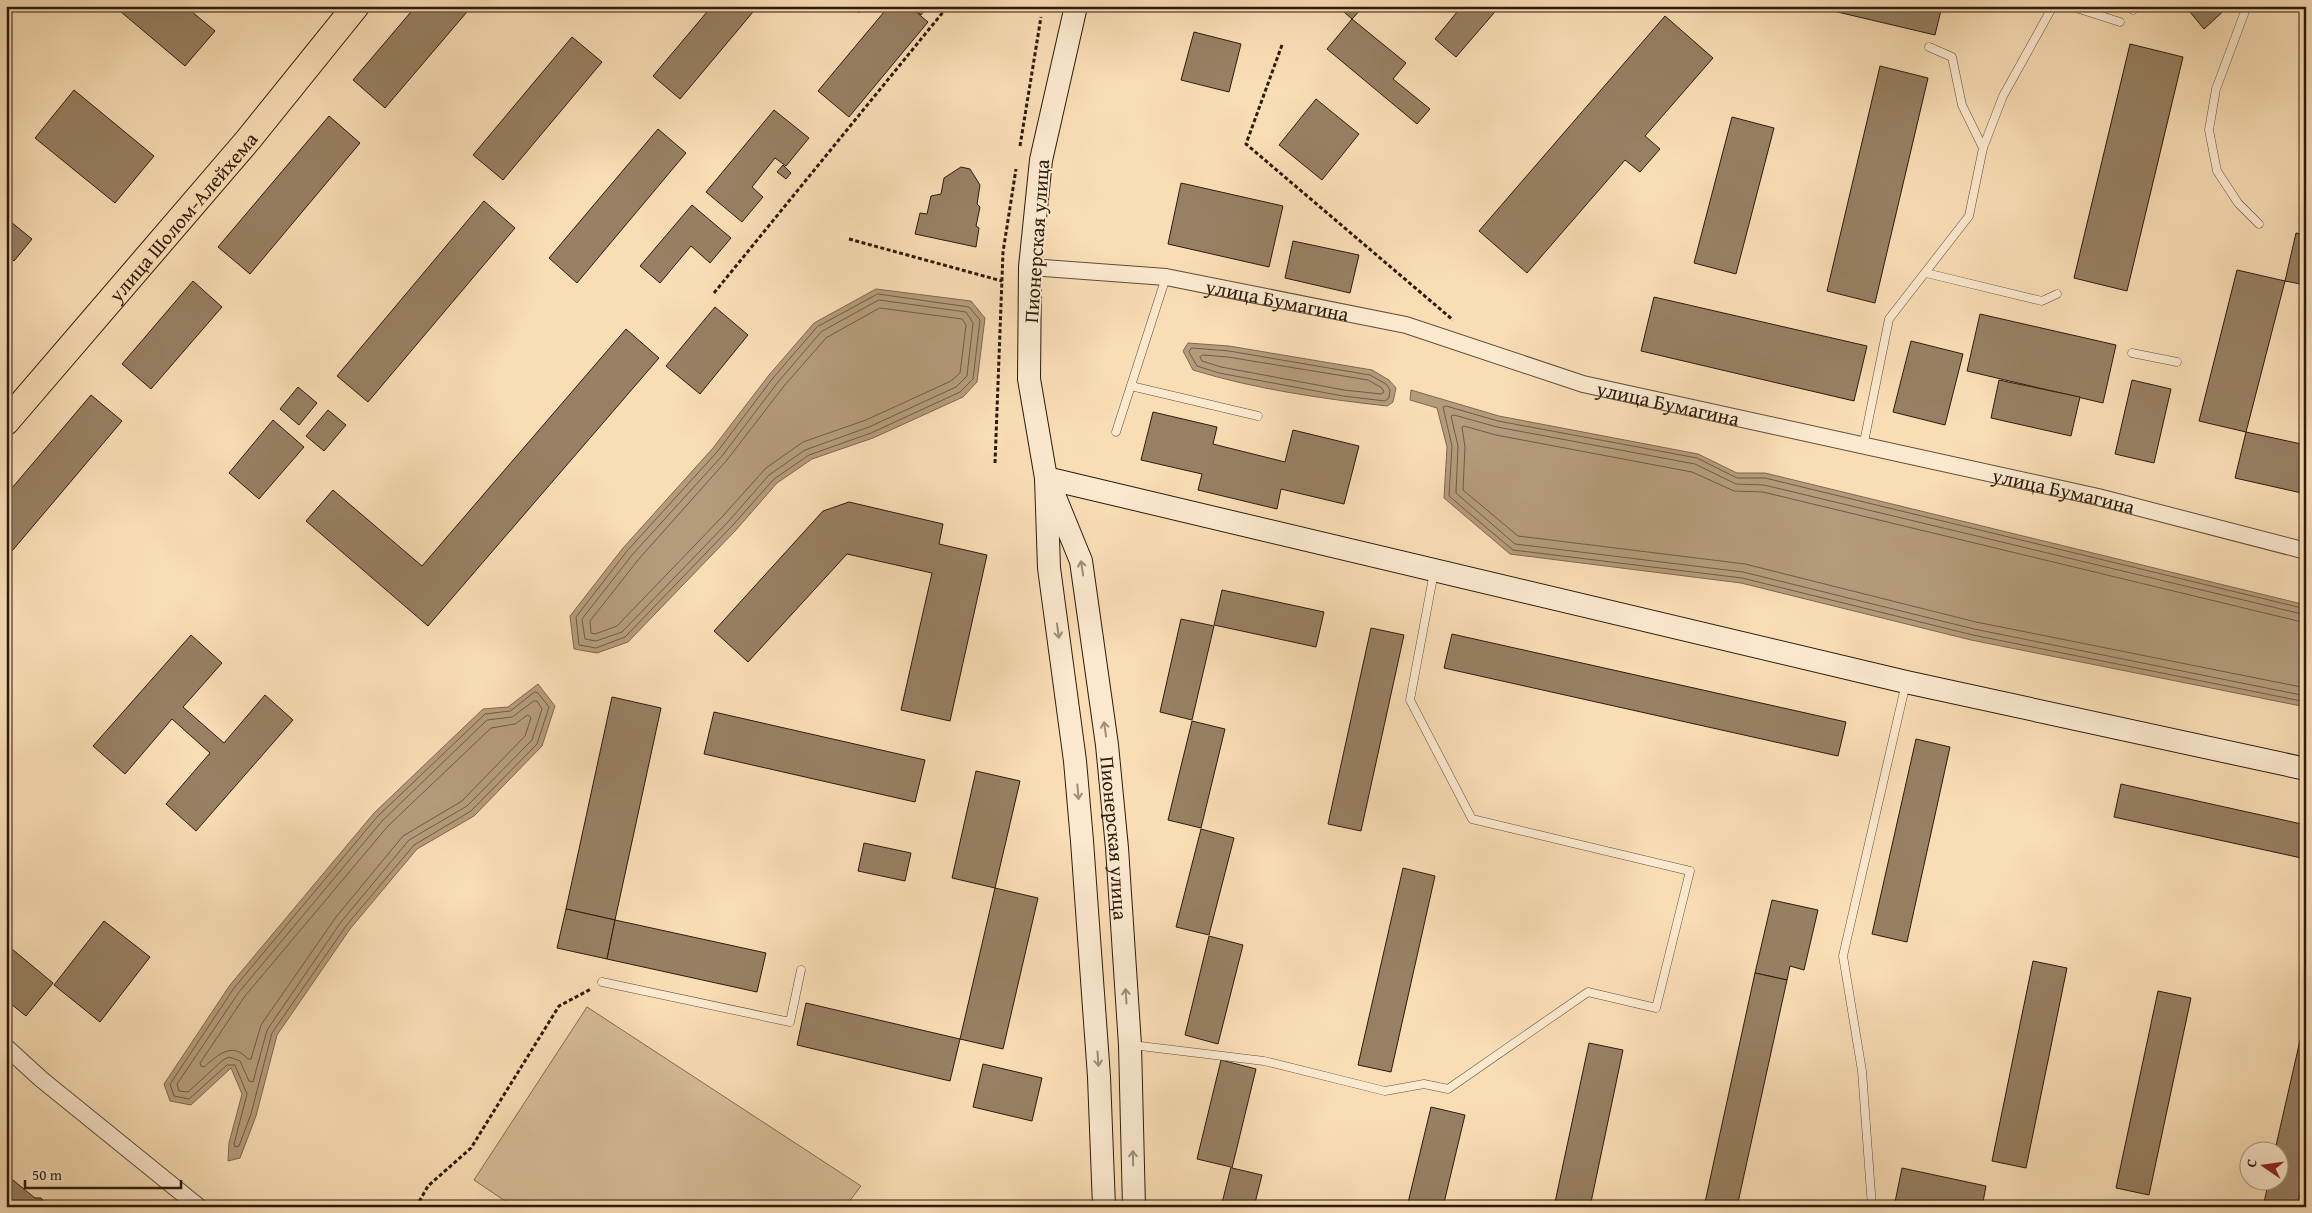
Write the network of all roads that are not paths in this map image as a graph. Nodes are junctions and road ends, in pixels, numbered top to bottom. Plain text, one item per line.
1 (356, 6) edge
2 (1076, 6) edge
3 (2054, 6) edge
4 (2070, 6) edge
5 (2130, 6) edge
6 (2138, 6) edge
7 (2247, 6) edge
8 (2120, 22) dead end
9 (1929, 47) dead end
10 (1983, 148) junction
11 (2259, 224) dead end
12 (1030, 267) junction
13 (1926, 273) junction
14 (1166, 277) junction
15 (2057, 294) dead end
16 (2132, 353) dead end
17 (2177, 362) dead end
18 (1130, 386) junction
19 (1258, 416) dead end
20 (6, 422) edge
21 (1116, 432) dead end
22 (1863, 447) junction
23 (1046, 478) junction
24 (2306, 551) edge
25 (1434, 570) junction
26 (1906, 682) junction
27 (2306, 769) edge
28 (801, 970) dead end
29 (602, 982) road end
30 (1130, 1045) junction
31 (6, 1047) edge
32 (199, 1207) edge
33 (1104, 1207) edge
34 (1134, 1207) edge
35 (1872, 1207) edge

1 - 20 main road, улица Шолом-Алейхема
2 - 12 main road, Пионерская улица
3 - 10 lane
4 - 8 lane
5 - 6 lane
7 - 11 lane
9 - 10 lane
10 - 13 lane
12 - 14 street, улица Бумагина
12 - 23 main road, Пионерская улица
13 - 15 lane
13 - 22 lane
14 - 18 lane
14 - 22 street, улица Бумагина
16 - 17 lane
18 - 19 lane
18 - 21 lane
22 - 24 street, улица Бумагина
23 - 25 main road
30 -> 23 main road, Пионерская улица
23 -> 33 main road, Пионерская улица
25 - 26 main road
25 - 30 lane
26 - 27 main road
26 - 35 lane
28 - 29 lane
34 -> 30 main road, Пионерская улица
31 - 32 street

